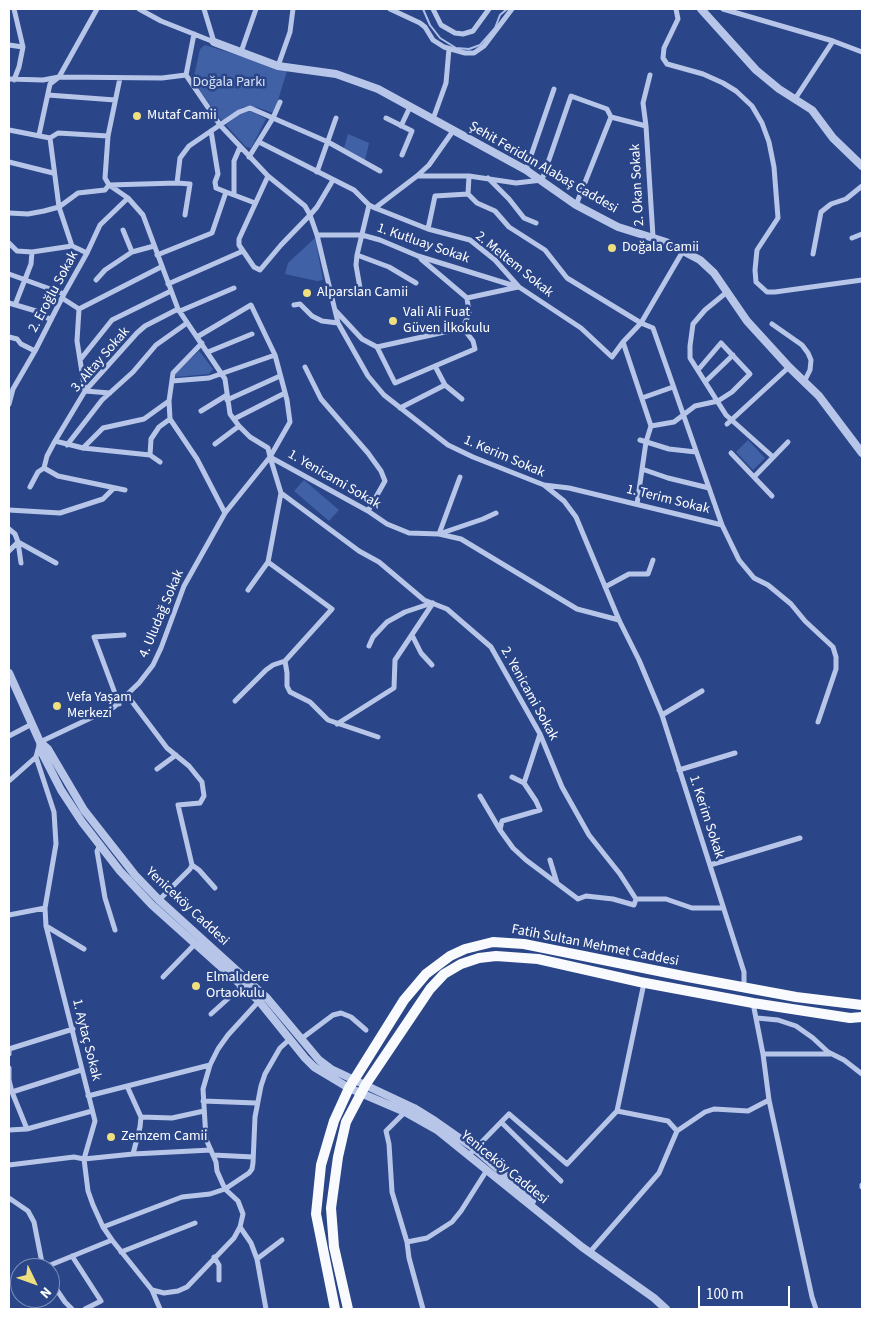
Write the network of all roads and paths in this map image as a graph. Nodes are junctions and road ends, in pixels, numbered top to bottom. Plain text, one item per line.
1 (98, 9) edge
2 (139, 9) edge
3 (204, 9) edge
4 (256, 9) edge
5 (292, 9) edge
6 (390, 9) edge
7 (434, 9) edge
8 (489, 9) edge
9 (512, 9) edge
10 (676, 9) edge
11 (700, 9) edge
12 (723, 9) edge
13 (729, 10) edge
14 (15, 11) edge
15 (9, 14) edge
16 (194, 34) junction
17 (834, 41) junction
18 (214, 42) junction
19 (9, 45) edge
20 (862, 46) edge
21 (23, 47) junction
22 (856, 48) junction
23 (449, 49) junction
24 (241, 52) junction
25 (862, 52) edge
26 (278, 66) junction
27 (186, 75) junction
28 (650, 75) dead end
29 (59, 77) junction
30 (120, 78) junction
31 (11, 79) edge
32 (554, 89) dead end
33 (48, 95) junction
34 (795, 98) junction
35 (115, 100) junction
36 (280, 102) dead end
37 (410, 107) junction
38 (273, 118) junction
39 (336, 118) dead end
40 (386, 118) dead end
41 (611, 118) junction
42 (433, 119) junction
43 (220, 125) junction
44 (401, 126) junction
45 (646, 126) junction
46 (9, 130) edge
47 (453, 130) junction
48 (211, 131) junction
49 (39, 135) junction
50 (108, 136) junction
51 (50, 138) junction
52 (259, 142) junction
53 (328, 142) junction
54 (240, 147) junction
55 (402, 155) dead end
56 (249, 157) junction
57 (9, 162) edge
58 (862, 166) edge
59 (526, 170) junction
60 (380, 171) dead end
61 (317, 172) junction
62 (54, 173) junction
63 (268, 176) junction
64 (417, 176) junction
65 (469, 176) junction
66 (488, 178) junction
67 (333, 180) junction
68 (542, 180) junction
69 (177, 183) junction
70 (109, 185) junction
71 (862, 186) edge
72 (226, 192) junction
73 (468, 194) junction
74 (234, 195) junction
75 (128, 198) junction
76 (255, 203) junction
77 (369, 205) junction
78 (576, 205) junction
79 (59, 207) junction
80 (375, 208) junction
81 (9, 213) edge
82 (185, 215) dead end
83 (310, 216) junction
84 (536, 223) dead end
85 (428, 229) junction
86 (123, 230) dead end
87 (862, 234) edge
88 (317, 235) junction
89 (362, 235) junction
90 (653, 237) junction
91 (852, 238) dead end
92 (9, 243) edge
93 (72, 246) junction
94 (154, 246) junction
95 (242, 251) junction
96 (683, 251) junction
97 (32, 252) junction
98 (132, 252) junction
99 (87, 253) junction
100 (814, 254) dead end
101 (157, 255) junction
102 (357, 256) junction
103 (418, 256) junction
104 (161, 267) junction
105 (9, 274) edge
106 (25, 280) junction
107 (96, 280) dead end
108 (862, 280) edge
109 (416, 283) dead end
110 (168, 284) junction
111 (519, 287) junction
112 (234, 288) dead end
113 (360, 288) dead end
114 (171, 291) junction
115 (727, 292) junction
116 (63, 296) junction
117 (467, 298) junction
118 (9, 303) edge
119 (15, 305) junction
120 (294, 305) dead end
121 (80, 309) junction
122 (179, 310) junction
123 (335, 310) junction
124 (51, 320) junction
125 (187, 323) junction
126 (338, 323) junction
127 (641, 323) junction
128 (772, 324) dead end
129 (462, 328) junction
130 (252, 334) dead end
131 (9, 336) edge
132 (197, 337) junction
133 (623, 342) junction
134 (202, 343) junction
135 (377, 347) junction
136 (35, 351) junction
137 (208, 352) junction
138 (275, 355) junction
139 (733, 355) junction
140 (80, 360) junction
141 (435, 366) junction
142 (305, 367) dead end
143 (789, 367) junction
144 (698, 370) junction
145 (222, 373) junction
146 (280, 376) junction
147 (172, 381) junction
148 (706, 382) junction
149 (804, 382) junction
150 (445, 385) junction
151 (673, 387) junction
152 (11, 390) edge
153 (86, 391) junction
154 (110, 393) junction
155 (285, 393) junction
156 (227, 398) junction
157 (642, 398) junction
158 (462, 399) dead end
159 (169, 401) junction
160 (718, 401) junction
161 (9, 404) edge
162 (400, 408) junction
163 (202, 410) dead end
164 (683, 416) junction
165 (170, 419) junction
166 (234, 419) junction
167 (732, 419) junction
168 (727, 424) dead end
169 (239, 426) junction
170 (651, 426) junction
171 (640, 440) dead end
172 (55, 441) junction
173 (646, 442) junction
174 (788, 442) dead end
175 (215, 444) dead end
176 (67, 445) junction
177 (83, 448) junction
178 (696, 452) junction
179 (731, 453) dead end
180 (862, 453) edge
181 (150, 456) junction
182 (270, 457) junction
183 (773, 457) junction
184 (160, 462) dead end
185 (44, 468) junction
186 (642, 469) junction
187 (460, 477) dead end
188 (754, 477) junction
189 (544, 485) junction
190 (30, 487) dead end
191 (114, 488) junction
192 (709, 488) junction
193 (124, 490) dead end
194 (281, 493) junction
195 (772, 496) dead end
196 (637, 504) junction
197 (9, 510) edge
198 (368, 511) junction
199 (225, 513) junction
200 (496, 513) dead end
201 (722, 525) junction
202 (9, 529) edge
203 (439, 534) junction
204 (18, 542) junction
205 (9, 550) edge
206 (654, 560) dead end
207 (268, 562) junction
208 (21, 563) dead end
209 (56, 563) dead end
210 (605, 587) junction
211 (248, 590) dead end
212 (433, 603) junction
213 (619, 620) junction
214 (124, 635) dead end
215 (412, 635) junction
216 (369, 646) dead end
217 (285, 661) junction
218 (432, 665) dead end
219 (9, 673) edge
220 (702, 691) dead end
221 (127, 695) junction
222 (235, 700) dead end
223 (119, 704) junction
224 (662, 714) junction
225 (818, 722) dead end
226 (32, 724) junction
227 (336, 724) junction
228 (540, 734) junction
229 (9, 736) edge
230 (378, 737) dead end
231 (40, 742) junction
232 (735, 753) dead end
233 (176, 755) junction
234 (36, 757) junction
235 (157, 769) dead end
236 (679, 770) junction
237 (512, 777) dead end
238 (9, 780) edge
239 (524, 783) junction
240 (480, 796) dead end
241 (500, 830) junction
242 (800, 838) dead end
243 (100, 845) junction
244 (550, 860) dead end
245 (192, 865) junction
246 (710, 865) junction
247 (557, 884) junction
248 (215, 888) dead end
249 (636, 899) junction
250 (160, 900) junction
251 (45, 908) junction
252 (723, 908) junction
253 (9, 915) edge
254 (182, 920) junction
255 (46, 926) junction
256 (176, 926) junction
257 (115, 930) dead end
258 (195, 944) junction
259 (84, 949) dead end
260 (163, 977) dead end
261 (644, 983) junction
262 (242, 986) junction
263 (744, 987) junction
264 (258, 1001) junction
265 (753, 1003) junction
266 (862, 1005) edge
267 (211, 1014) dead end
268 (862, 1017) edge
269 (757, 1018) junction
270 (72, 1029) junction
271 (366, 1030) dead end
272 (290, 1039) junction
273 (300, 1039) junction
274 (9, 1049) edge
275 (9, 1054) edge
276 (763, 1054) junction
277 (832, 1054) junction
278 (210, 1065) junction
279 (9, 1068) edge
280 (81, 1070) junction
281 (862, 1074) edge
282 (351, 1084) junction
283 (127, 1086) junction
284 (363, 1089) junction
285 (12, 1092) junction
286 (88, 1096) junction
287 (769, 1100) junction
288 (203, 1101) junction
289 (256, 1103) junction
290 (92, 1111) junction
291 (204, 1111) junction
292 (616, 1111) junction
293 (405, 1112) junction
294 (141, 1117) junction
295 (501, 1122) junction
296 (27, 1129) junction
297 (9, 1130) edge
298 (677, 1131) junction
299 (472, 1152) junction
300 (212, 1153) junction
301 (133, 1154) junction
302 (253, 1157) junction
303 (84, 1159) junction
304 (9, 1164) edge
305 (487, 1170) junction
306 (561, 1181) dead end
307 (225, 1189) junction
308 (9, 1198) edge
309 (544, 1216) junction
310 (194, 1222) dead end
311 (103, 1227) junction
312 (240, 1227) junction
313 (112, 1240) junction
314 (282, 1240) dead end
315 (407, 1242) junction
316 (121, 1252) junction
317 (590, 1252) junction
318 (72, 1256) junction
319 (214, 1257) junction
320 (41, 1258) edge
321 (257, 1259) junction
322 (60, 1261) edge
323 (219, 1280) dead end
324 (152, 1290) junction
325 (60, 1295) edge
326 (72, 1309) edge
327 (85, 1309) edge
328 (160, 1309) edge
329 (266, 1309) edge
330 (335, 1309) edge
331 (348, 1309) edge
332 (423, 1309) edge
333 (666, 1309) edge
334 (816, 1309) edge

1 - 29 street
2 - 16 street, Şehit Feridun Alabaş Caddesi
3 - 18 street
4 - 24 street
5 - 26 street
6 - 23 street
7 - 8 street
9 - 23 street
10 - 108 street
11 - 34 street
12 - 13 street
13 - 17 street
14 - 15 street
14 - 21 street
16 - 18 street, Şehit Feridun Alabaş Caddesi
16 - 27 street
17 - 22 street
17 - 34 street
18 - 24 street, Şehit Feridun Alabaş Caddesi
19 - 21 street
20 - 22 street
21 - 31 street
22 - 25 street
23 - 42 street
24 - 26 street, Şehit Feridun Alabaş Caddesi
26 - 37 street, Şehit Feridun Alabaş Caddesi
27 - 30 street
27 - 43 street, 1. Kerim Sokak
28 - 45 street
29 - 30 street
29 - 31 street
29 - 33 street
30 - 35 street
32 - 59 street
33 - 35 street
33 - 49 street
34 - 58 street
35 - 50 street
36 - 38 street
37 - 42 street, Şehit Feridun Alabaş Caddesi
37 - 44 street
38 - 43 street
38 - 52 street
38 - 53 street
39 - 53 street
40 - 44 street
41 - 45 street, 2. Okan Sokak
41 - 68 street, 2. Okan Sokak
41 - 78 street
42 - 47 street, Şehit Feridun Alabaş Caddesi
43 - 48 street
43 - 54 street, 1. Kerim Sokak
44 - 55 street
45 - 90 street, 2. Okan Sokak
46 - 49 street
47 - 59 street, Şehit Feridun Alabaş Caddesi
47 - 64 street
48 - 69 street
48 - 72 street
49 - 51 street
50 - 51 street
50 - 70 street
51 - 62 street
52 - 56 street
52 - 61 street, 2. Meltem Sokak
53 - 60 street
53 - 61 street
54 - 56 street, 1. Kerim Sokak
54 - 74 street
56 - 63 street, 1. Kerim Sokak
57 - 62 street
59 - 68 street, Şehit Feridun Alabaş Caddesi
61 - 67 street, 2. Meltem Sokak
62 - 79 street
63 - 76 street
63 - 83 street, 1. Kerim Sokak
64 - 65 street
64 - 80 street
65 - 66 street
65 - 73 street
66 - 68 street
66 - 84 street
67 - 77 street, 2. Meltem Sokak
67 - 83 street
68 - 78 street, Şehit Feridun Alabaş Caddesi
69 - 70 street
69 - 82 street
70 - 75 street, 1. Yenicami Sokak
70 - 79 street
71 - 100 street
72 - 74 street
72 - 101 street
73 - 85 street
73 - 127 street
74 - 76 street
75 - 94 street, 1. Yenicami Sokak
75 - 99 street, 2. Eroğlu Sokak
76 - 95 street
77 - 80 street, 2. Meltem Sokak
77 - 89 street
78 - 90 street, Şehit Feridun Alabaş Caddesi
79 - 81 street
79 - 93 street
80 - 85 street, 2. Meltem Sokak
83 - 88 street, 1. Kerim Sokak
83 - 95 street
85 - 111 street, 2. Meltem Sokak
86 - 98 street
87 - 91 street
88 - 89 street, 1. Kutluay Sokak
88 - 123 street, 1. Kerim Sokak
89 - 102 street
89 - 103 street, 1. Kutluay Sokak
90 - 96 street, Şehit Feridun Alabaş Caddesi
92 - 97 street
93 - 97 street
93 - 99 street
94 - 98 street
94 - 101 street, 1. Yenicami Sokak
95 - 110 street
96 - 115 street, Şehit Feridun Alabaş Caddesi
96 - 127 street
97 - 106 street
98 - 107 street
99 - 116 street, 2. Eroğlu Sokak
101 - 104 street, 1. Yenicami Sokak
102 - 109 street
102 - 113 street
103 - 111 street, 1. Kutluay Sokak
103 - 117 street
104 - 110 street, 1. Yenicami Sokak
104 - 121 street
105 - 106 street
106 - 116 street
106 - 119 street
110 - 114 street, 1. Yenicami Sokak
111 - 117 street
111 - 133 street, 2. Meltem Sokak
112 - 122 street, 3. Altay Sokak
114 - 122 street, 1. Yenicami Sokak
114 - 140 street
115 - 143 street, Şehit Feridun Alabaş Caddesi
115 - 144 street
116 - 121 street
116 - 124 street, 2. Eroğlu Sokak
117 - 129 street
118 - 119 street
119 - 124 street
120 - 126 street
121 - 140 street
122 - 125 street, 1. Yenicami Sokak
122 - 153 street, 3. Altay Sokak
123 - 126 street, 1. Kerim Sokak
123 - 135 street
124 - 136 street, 2. Eroğlu Sokak
125 - 132 street, 1. Yenicami Sokak
125 - 154 street
126 - 162 street, 1. Kerim Sokak
127 - 133 street
127 - 151 street
128 - 149 street
129 - 135 street
129 - 141 street
130 - 137 street
131 - 136 street
132 - 134 street, 1. Yenicami Sokak
132 - 138 street
133 - 157 street
134 - 137 street, 1. Yenicami Sokak
134 - 147 street
135 - 141 street
136 - 152 street, 2. Eroğlu Sokak
137 - 145 street, 1. Yenicami Sokak
138 - 145 street
138 - 146 street
139 - 144 street
139 - 148 street
139 - 160 street
140 - 153 street
141 - 150 street
142 - 198 street
143 - 149 street, Şehit Feridun Alabaş Caddesi
143 - 167 street
144 - 148 street
145 - 147 street
145 - 156 street, 1. Yenicami Sokak
146 - 155 street
146 - 156 street
147 - 159 street
148 - 160 street
149 - 180 street, Şehit Feridun Alabaş Caddesi
150 - 158 street
150 - 162 street
151 - 157 street
151 - 164 street
152 - 161 street, 2. Eroğlu Sokak
153 - 154 street
153 - 172 street, 3. Altay Sokak
154 - 176 street
155 - 166 street
155 - 182 street, 4. Uludağ Sokak
156 - 163 street
156 - 166 street, 1. Yenicami Sokak
157 - 170 street
159 - 165 street
159 - 177 street
160 - 164 street
160 - 167 street
162 - 189 street, 1. Kerim Sokak
164 - 170 street
164 - 178 street
165 - 181 street
165 - 199 street
166 - 169 street, 1. Yenicami Sokak
167 - 168 street
167 - 183 street
169 - 175 street
169 - 182 street, 1. Yenicami Sokak
170 - 173 street
171 - 173 street
172 - 176 street
172 - 185 street, 3. Altay Sokak
173 - 178 street
173 - 186 street
174 - 183 street
176 - 177 street
177 - 181 street
178 - 192 street
179 - 188 street
181 - 184 street
182 - 194 street
182 - 198 street, 1. Yenicami Sokak
182 - 199 street, 4. Uludağ Sokak
183 - 188 street
185 - 190 street, 3. Altay Sokak
185 - 191 street
186 - 192 street
186 - 196 street
187 - 203 street
188 - 195 street
189 - 196 street, 1. Terim Sokak
189 - 210 street, 1. Kerim Sokak
191 - 193 street
191 - 197 street
192 - 201 street
194 - 207 street
194 - 212 street, 2. Yenicami Sokak
196 - 201 street, 1. Terim Sokak
198 - 203 street, 1. Yenicami Sokak
199 - 221 street, 4. Uludağ Sokak
200 - 203 street
201 - 225 street, 1. Terim Sokak
202 - 204 street
203 - 213 street, 1. Yenicami Sokak
204 - 205 street
204 - 208 street
204 - 209 street
206 - 210 street
207 - 211 street
207 - 217 street
210 - 213 street, 1. Kerim Sokak
212 - 215 street
212 - 216 street
212 - 228 street, 2. Yenicami Sokak
213 - 224 street, 1. Kerim Sokak
214 - 223 street
215 - 218 street
215 - 227 street
217 - 222 street
217 - 227 street
219 - 226 street, Yeniceköy Caddesi
220 - 224 street
221 - 223 street, 4. Uludağ Sokak
221 - 233 street
223 - 231 street, 4. Uludağ Sokak
224 - 236 street, 1. Kerim Sokak
226 - 229 street
226 - 231 street, Yeniceköy Caddesi
227 - 230 street
228 - 239 street
228 - 249 street, 2. Yenicami Sokak
231 - 234 street
231 - 243 street, Yeniceköy Caddesi
231 - 250 street, Yeniceköy Caddesi
232 - 236 street
233 - 235 street
233 - 245 street
234 - 238 street
234 - 251 street, 1. Aytaç Sokak
236 - 246 street, 1. Kerim Sokak
237 - 239 street
239 - 241 street
240 - 241 street
241 - 247 street
242 - 246 street
243 - 256 street, Yeniceköy Caddesi
243 - 257 street
244 - 247 street
245 - 248 street
245 - 250 street
246 - 252 street, 1. Kerim Sokak
247 - 249 street
249 - 252 street
250 - 254 street, Yeniceköy Caddesi
251 - 253 street
251 - 255 street, 1. Aytaç Sokak
252 - 263 street, 1. Kerim Sokak
254 - 256 street
254 - 273 street, Yeniceköy Caddesi
255 - 259 street
255 - 270 street, 1. Aytaç Sokak
256 - 258 street, Yeniceköy Caddesi
258 - 260 street
258 - 262 street, Yeniceköy Caddesi
261 - 265 main road, Fatih Sultan Mehmet Caddesi
261 - 284 main road, Fatih Sultan Mehmet Caddesi
261 - 292 street
262 - 264 street, Yeniceköy Caddesi
262 - 267 street
263 - 266 main road, Fatih Sultan Mehmet Caddesi
263 - 282 main road, Fatih Sultan Mehmet Caddesi
264 - 272 street, Yeniceköy Caddesi
264 - 278 street
265 - 268 main road, Fatih Sultan Mehmet Caddesi
265 - 269 street
269 - 276 street
269 - 277 street
270 - 274 street
270 - 280 street, 1. Aytaç Sokak
271 - 273 street
272 - 282 street, Yeniceköy Caddesi
272 - 289 street
273 - 282 street, Yeniceköy Caddesi
274 - 275 street
276 - 277 street
276 - 287 street
277 - 281 street
278 - 283 street
278 - 288 street
279 - 285 street
280 - 285 street
280 - 286 street, 1. Aytaç Sokak
282 - 284 street, Yeniceköy Caddesi
282 - 330 main road, Fatih Sultan Mehmet Caddesi
283 - 286 street
283 - 294 street
284 - 293 street, Yeniceköy Caddesi
284 - 299 street, Yeniceköy Caddesi
284 - 331 main road, Fatih Sultan Mehmet Caddesi
285 - 296 street
286 - 290 street, 1. Aytaç Sokak
287 - 298 street
287 - 334 street
288 - 289 street
288 - 291 street
289 - 302 street
290 - 296 street
290 - 303 street, 1. Aytaç Sokak
291 - 294 street
291 - 300 street
292 - 295 street
292 - 298 street
293 - 299 street, Yeniceköy Caddesi
293 - 315 street
294 - 301 street
295 - 299 street
295 - 306 street
296 - 297 street
298 - 317 street
299 - 305 street, Yeniceköy Caddesi
299 - 309 street, Yeniceköy Caddesi
300 - 301 street
300 - 302 street
300 - 307 street
301 - 303 street
302 - 307 street
303 - 304 street
303 - 311 street, 1. Aytaç Sokak
305 - 309 street, Yeniceköy Caddesi
305 - 315 street
307 - 311 street
307 - 312 street
308 - 320 street
309 - 317 street
310 - 316 street
311 - 313 street, 1. Aytaç Sokak
312 - 319 street
312 - 321 street
313 - 316 street, 1. Aytaç Sokak
313 - 318 street
314 - 321 street
315 - 332 street
316 - 324 street, 1. Aytaç Sokak
317 - 333 street
318 - 322 street
318 - 327 street
319 - 323 street
319 - 324 street
321 - 329 street
324 - 328 street, 1. Aytaç Sokak
325 - 326 street

